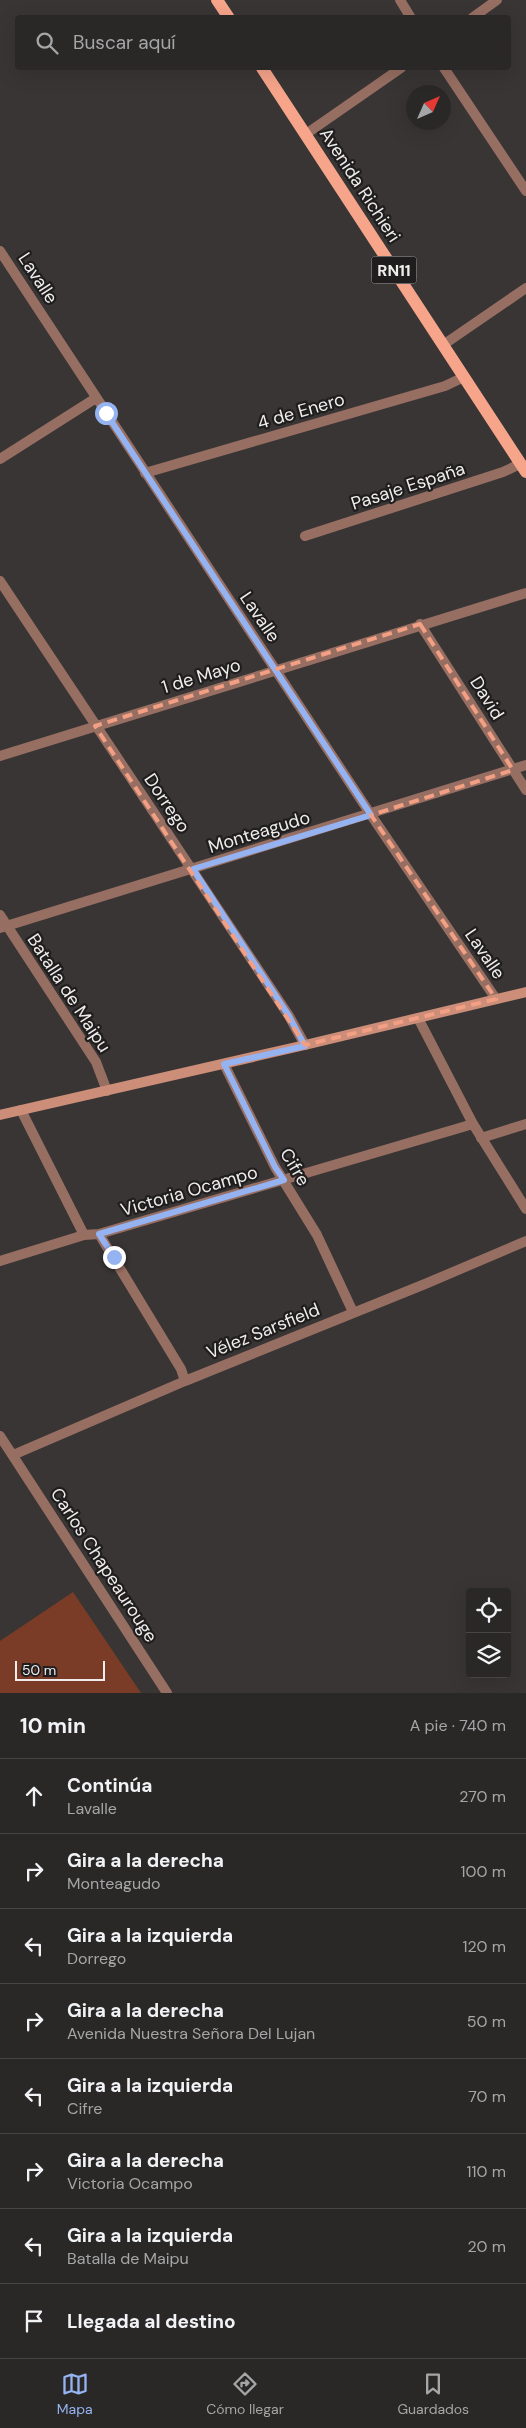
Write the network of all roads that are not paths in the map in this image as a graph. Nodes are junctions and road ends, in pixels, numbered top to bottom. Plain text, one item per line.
1 (217, 0) edge
2 (400, 0) edge
3 (497, 0) edge
4 (227, 15) edge
5 (409, 15) edge
6 (476, 15) edge
7 (263, 70) edge
8 (398, 70) edge
9 (445, 70) edge
10 (306, 134) junction
11 (526, 191) edge
12 (0, 251) edge
13 (526, 288) edge
14 (443, 345) junction
15 (464, 377) junction
16 (96, 398) junction
17 (0, 459) edge
18 (523, 468) edge
19 (145, 473) junction
20 (306, 536) dead end
21 (0, 581) edge
22 (526, 592) edge
23 (420, 624) junction
24 (276, 670) junction
25 (95, 726) junction
26 (0, 756) edge
27 (526, 765) edge
28 (513, 770) junction
29 (526, 790) edge
30 (371, 815) junction
31 (193, 869) junction
32 (0, 915) edge
33 (3, 927) edge
34 (526, 992) edge
35 (496, 999) junction
36 (418, 1018) junction
37 (305, 1046) junction
38 (224, 1064) junction
39 (107, 1091) junction
40 (21, 1110) junction
41 (0, 1115) edge
42 (473, 1124) junction
43 (526, 1124) edge
44 (481, 1138) junction
45 (284, 1180) junction
46 (526, 1209) edge
47 (99, 1234) junction
48 (84, 1235) junction
49 (526, 1241) edge
50 (0, 1261) edge
51 (353, 1312) junction
52 (185, 1381) junction
53 (0, 1436) edge
54 (13, 1455) junction
55 (167, 1693) edge

1 - 4 main road
2 - 5 street
3 - 6 street
7 - 10 main road, Avenida Richieri / RN11
8 - 10 street
9 - 11 street
10 - 14 main road, Avenida Richieri / RN11
12 - 16 street, Lavalle
13 - 14 street
14 - 15 main road, Avenida Richieri / RN11
15 - 18 main road, Avenida Richieri / RN11
15 - 19 street, 4 de Enero
16 - 17 street
16 - 19 street, Lavalle
18 - 20 street, Pasaje España
19 - 24 street, Lavalle
21 - 25 street, Dorrego
22 - 23 street, 1 de Mayo
23 - 24 street, 1 de Mayo
23 - 28 street, David
24 - 25 street, 1 de Mayo
24 - 30 street, Lavalle
25 - 26 street, 1 de Mayo
25 - 31 street, Dorrego
27 - 28 street, Monteagudo
28 - 29 street, David
28 - 30 street, Monteagudo
30 - 31 street, Monteagudo
30 - 35 street, Lavalle
31 - 33 street, Monteagudo
31 - 37 street, Dorrego
32 - 33 street, Batalla de Maipu
33 - 39 street, Batalla de Maipu
34 - 35 street
35 - 36 street
36 - 37 street
36 - 42 street
37 - 38 street
38 - 39 street
38 - 45 street, Cifre
39 - 40 street
40 - 41 street
40 - 48 street
42 - 44 street
42 - 45 street, Victoria Ocampo
43 - 44 street
44 - 46 street
45 - 47 street, Victoria Ocampo
45 - 51 street, Cifre
47 - 48 street, Victoria Ocampo
47 - 52 street
48 - 50 street, Victoria Ocampo
49 - 51 street, Vélez Sarsfield
51 - 52 street, Vélez Sarsfield
52 - 54 street, Vélez Sarsfield
53 - 54 street, Carlos Chapeaurouge
54 - 55 street, Carlos Chapeaurouge

